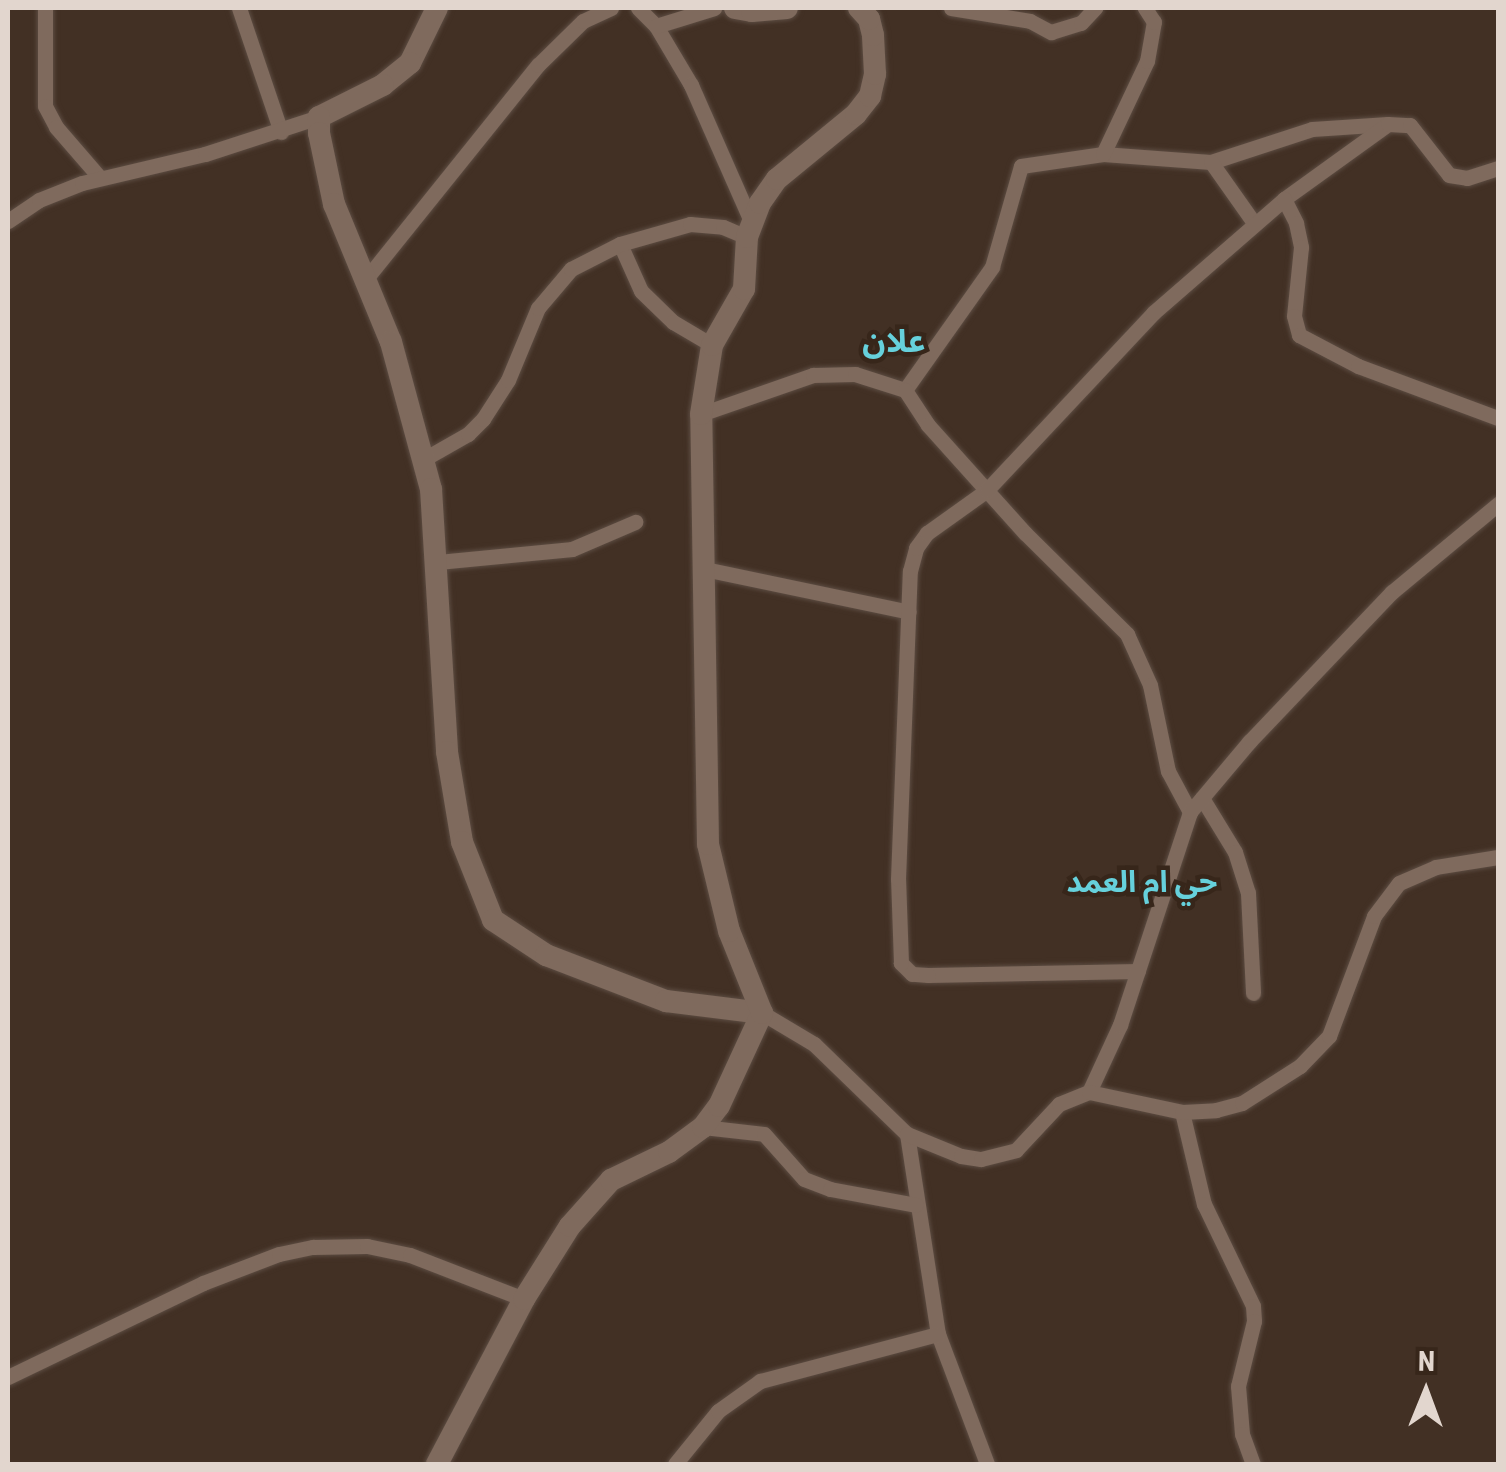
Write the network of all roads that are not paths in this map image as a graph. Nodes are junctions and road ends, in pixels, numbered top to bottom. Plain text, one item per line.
1 (45, 8) edge
2 (239, 8) edge
3 (437, 8) edge
4 (612, 8) edge
5 (638, 8) edge
6 (714, 8) edge
7 (735, 8) edge
8 (788, 8) edge
9 (862, 8) edge
10 (950, 8) edge
11 (1095, 8) edge
12 (1145, 8) edge
13 (1031, 14) edge
14 (656, 26) junction
15 (319, 117) junction
16 (1388, 124) junction
17 (281, 132) junction
18 (1103, 154) junction
19 (1212, 162) junction
20 (1498, 168) edge
21 (100, 178) junction
22 (1284, 199) junction
23 (8, 221) edge
24 (1254, 223) junction
25 (749, 229) junction
26 (620, 244) junction
27 (365, 280) junction
28 (712, 345) junction
29 (904, 390) junction
30 (701, 414) junction
31 (1498, 418) edge
32 (424, 460) junction
33 (987, 490) junction
34 (1498, 504) edge
35 (635, 522) dead end
36 (438, 562) junction
37 (704, 569) junction
38 (910, 612) junction
39 (1202, 798) junction
40 (1190, 812) junction
41 (1498, 857) edge
42 (1138, 971) junction
43 (1253, 993) dead end
44 (762, 1013) junction
45 (1089, 1092) junction
46 (1182, 1112) junction
47 (704, 1127) junction
48 (907, 1134) junction
49 (916, 1206) junction
50 (524, 1299) junction
51 (938, 1334) junction
52 (8, 1377) edge
53 (438, 1464) edge
54 (675, 1464) edge
55 (987, 1464) edge
56 (1252, 1464) edge

1 - 21 street
2 - 17 street
3 - 15 street
4 - 27 street
5 - 14 street
6 - 14 street
7 - 8 street
9 - 25 street
10 - 13 street
11 - 13 street
12 - 18 street
14 - 25 street
15 - 17 street
15 - 27 street
16 - 19 street
16 - 20 street
16 - 22 street
17 - 21 street
18 - 19 street
18 - 29 street
19 - 24 street
21 - 23 street
22 - 24 street
22 - 31 street
24 - 33 street
25 - 26 street
25 - 28 street
26 - 28 street
26 - 32 street
27 - 32 street
28 - 30 street
29 - 30 street
29 - 33 street
30 - 37 street
32 - 36 street
33 - 38 street
33 - 40 street
34 - 39 street
35 - 36 street
36 - 44 street
37 - 38 street
37 - 44 street
38 - 42 street
39 - 40 street
39 - 43 street
40 - 42 street
41 - 46 street
42 - 45 street
44 - 47 street
44 - 48 street
45 - 46 street
45 - 48 street
46 - 56 street
47 - 49 street
47 - 50 street
48 - 49 street
49 - 51 street
50 - 52 street
50 - 53 street
51 - 54 street
51 - 55 street

